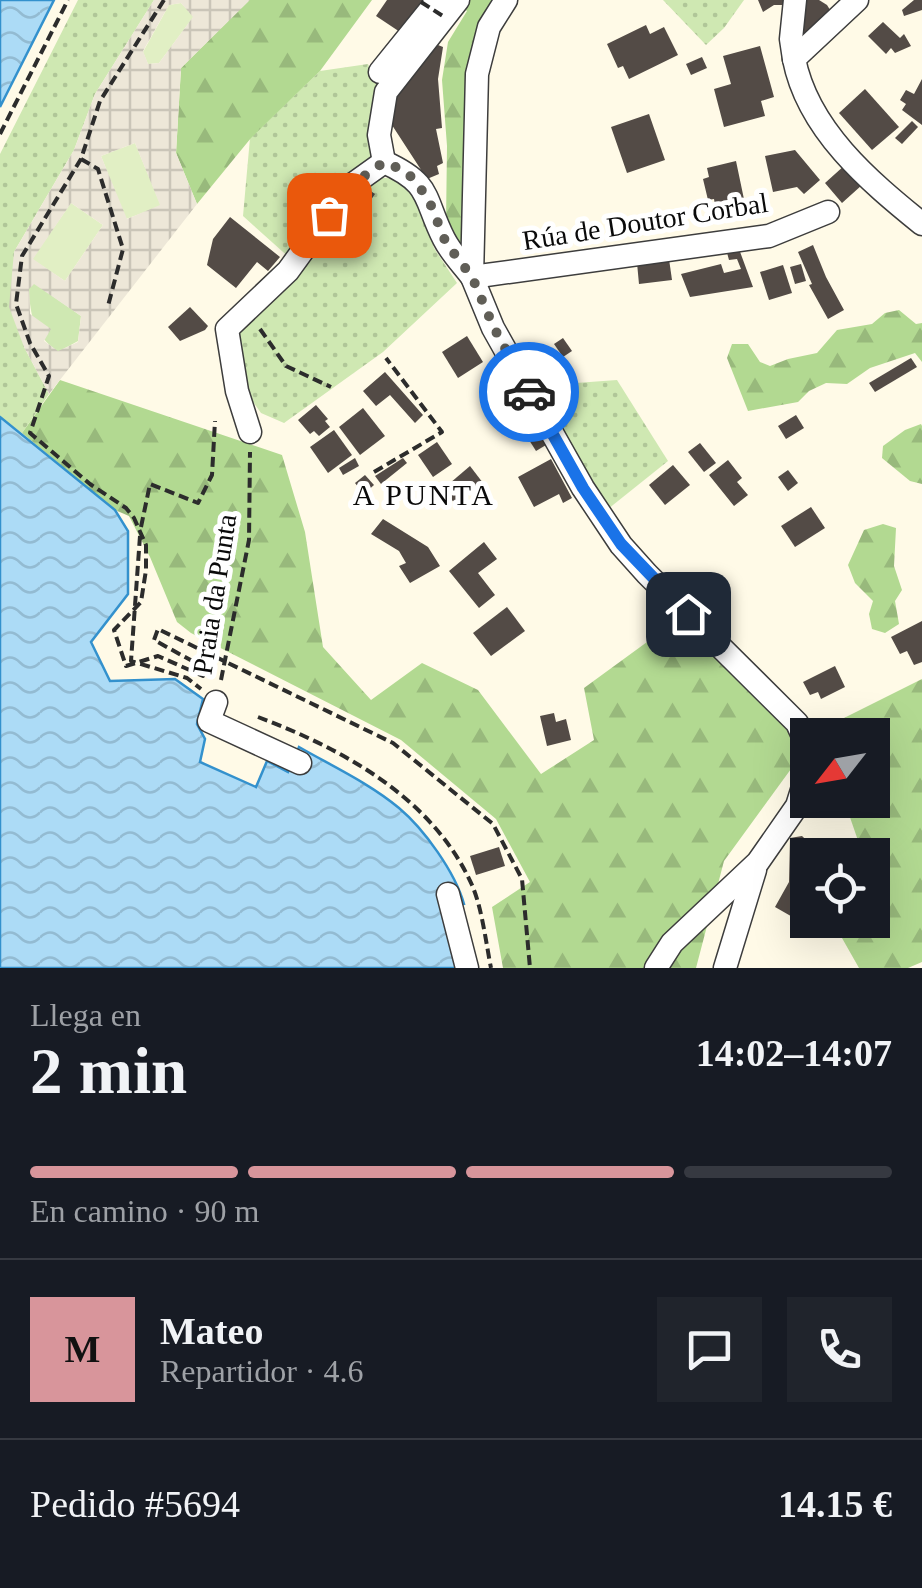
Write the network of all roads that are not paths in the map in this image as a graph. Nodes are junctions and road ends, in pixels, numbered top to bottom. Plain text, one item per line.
1 (506, 0) edge
2 (795, 0) edge
3 (857, 0) edge
4 (441, 5) edge
5 (794, 59) junction
6 (380, 72) dead end
7 (384, 162) junction
8 (828, 212) dead end
9 (922, 224) edge
10 (472, 277) junction
11 (250, 432) road end
12 (216, 702) road end
13 (792, 718) edge
14 (300, 763) dead end
15 (790, 816) edge
16 (758, 862) junction
17 (448, 894) dead end
18 (735, 930) junction
19 (467, 968) edge
20 (656, 968) edge
21 (725, 968) edge
22 (742, 968) edge

1 - 10 street
2 - 5 street
3 - 5 street
4 - 6 street
4 - 7 street
5 - 9 street
7 - 10 street
7 - 11 street
8 - 10 street, Rúa de Doutor Corbal
10 - 13 street
12 - 14 street
15 - 16 street
16 - 18 street
16 - 20 street
17 - 19 street
18 - 21 street
18 - 22 street

